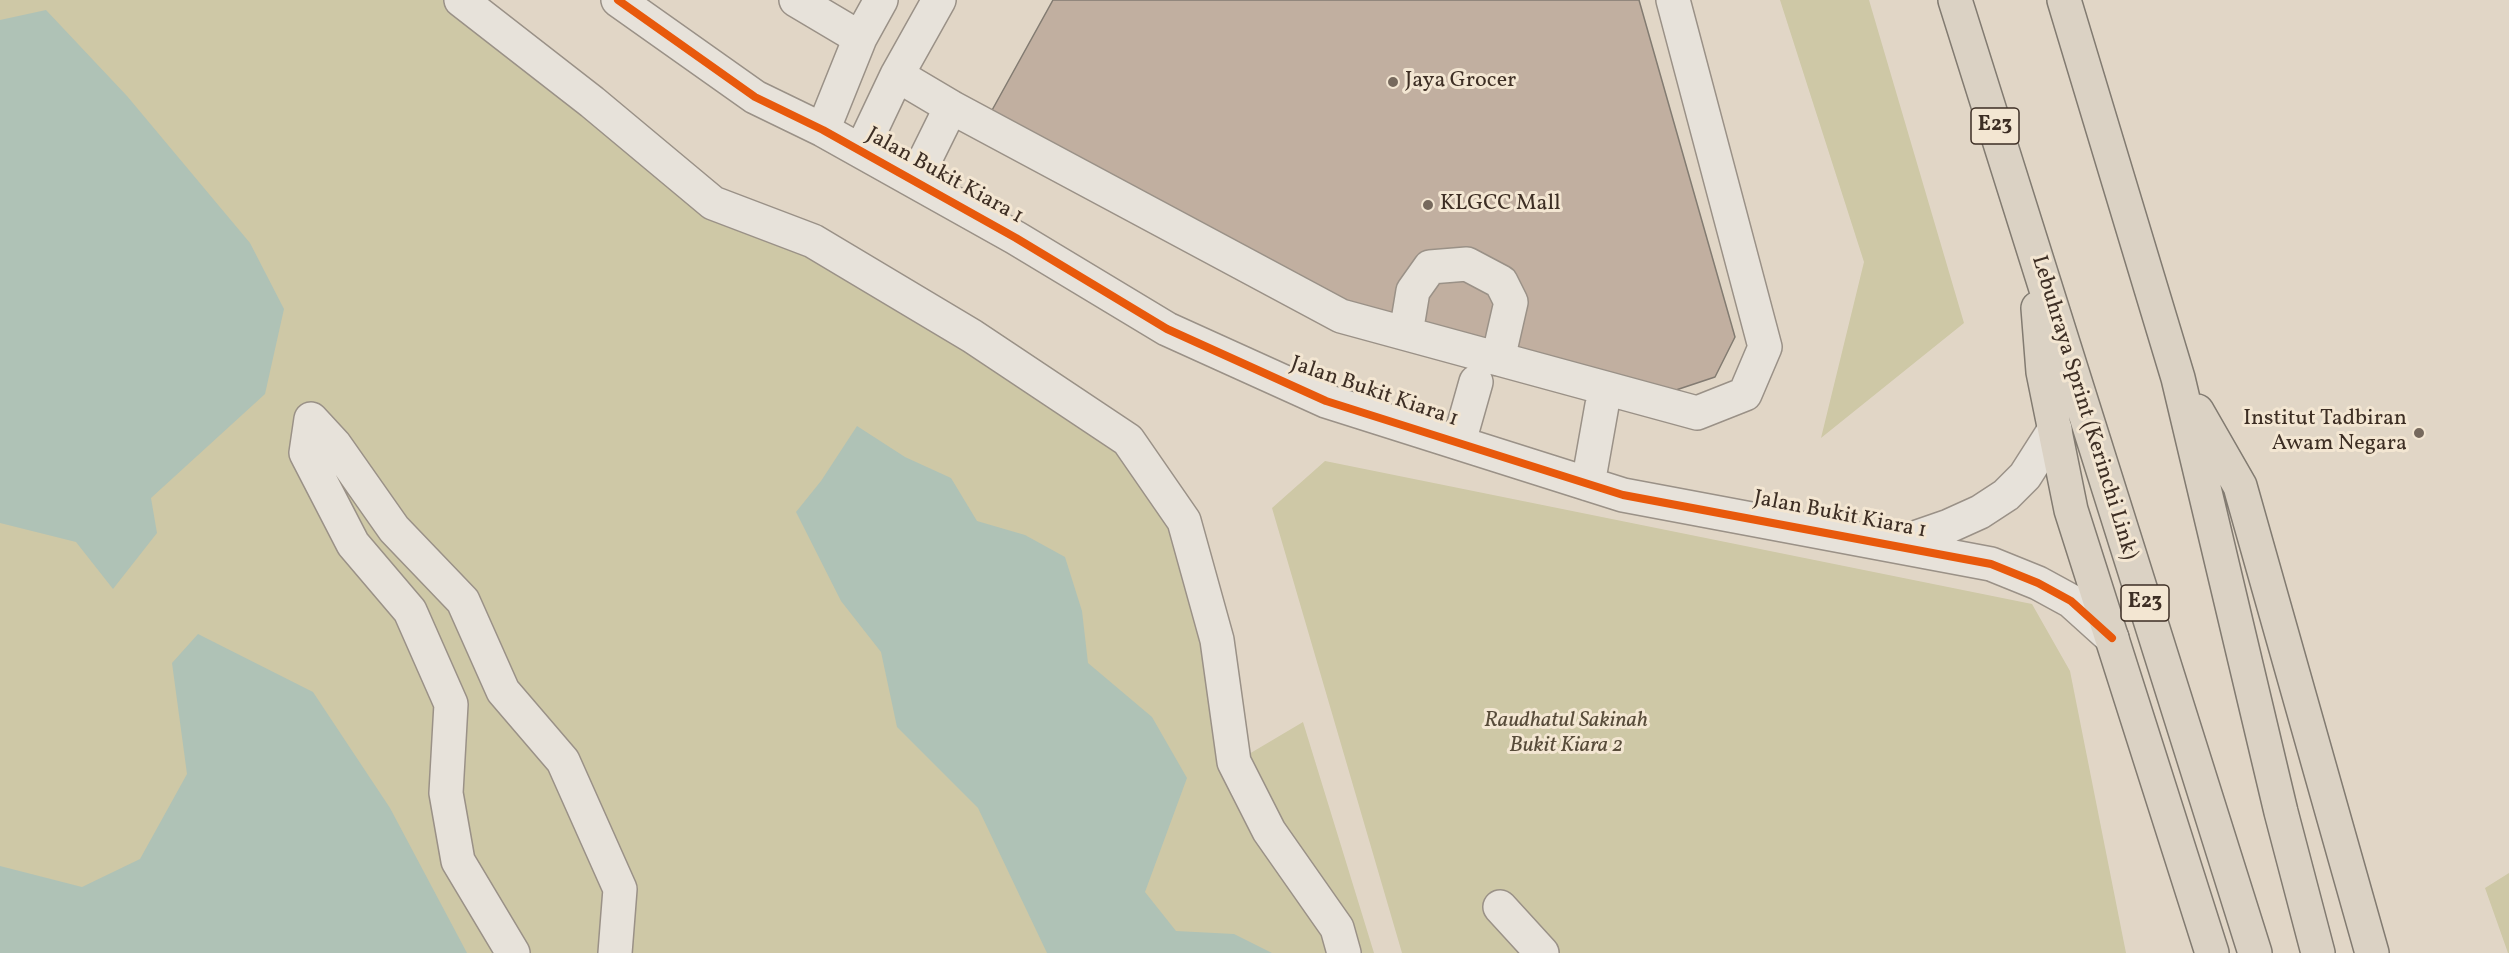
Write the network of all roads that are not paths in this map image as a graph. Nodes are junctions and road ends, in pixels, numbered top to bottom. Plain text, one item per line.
1 (461, 0) edge
2 (618, 0) edge
3 (796, 0) edge
4 (881, 0) edge
5 (939, 0) edge
6 (1673, 0) edge
7 (1955, 0) edge
8 (2064, 0) edge
9 (860, 38) junction
10 (897, 75) junction
11 (951, 107) junction
12 (823, 130) junction
13 (861, 152) junction
14 (915, 180) junction
15 (2034, 252) junction
16 (1406, 333) junction
17 (1498, 358) junction
18 (2178, 378) junction
19 (1476, 382) dead end
20 (1602, 405) dead end
21 (2055, 429) junction
22 (1459, 442) junction
23 (1588, 484) junction
24 (1896, 544) junction
25 (2112, 638) junction
26 (1500, 907) dead end
27 (513, 953) edge
28 (615, 953) edge
29 (1344, 953) edge
30 (1542, 953) edge
31 (2212, 953) edge
32 (2255, 953) edge
33 (2318, 953) edge
34 (2372, 953) edge

1 - 29 street
2 - 12 street, Jalan Bukit Kiara 1
3 - 9 street
4 - 9 street
5 - 10 street
6 - 17 street
7 - 15 highway, Lebuhraya Sprint (Kerinchi Link) / E23
8 - 18 highway
9 - 12 street
10 - 11 street
10 - 13 street
11 - 14 street
11 - 16 street
12 - 13 street, Jalan Bukit Kiara 1
13 - 14 street, Jalan Bukit Kiara 1
14 - 22 street, Jalan Bukit Kiara 1
15 - 21 highway
15 - 32 highway, Lebuhraya Sprint (Kerinchi Link) / E23
16 - 17 street
16 - 17 street
18 - 33 highway
18 - 34 highway
19 - 22 street
20 - 23 street
21 - 24 street, Jalan Bukit Kiara 1
21 - 25 highway
22 - 23 street, Jalan Bukit Kiara 1
23 - 24 street, Jalan Bukit Kiara 1
24 - 25 street, Jalan Bukit Kiara 1
25 - 31 highway
26 - 30 street
27 - 28 street

